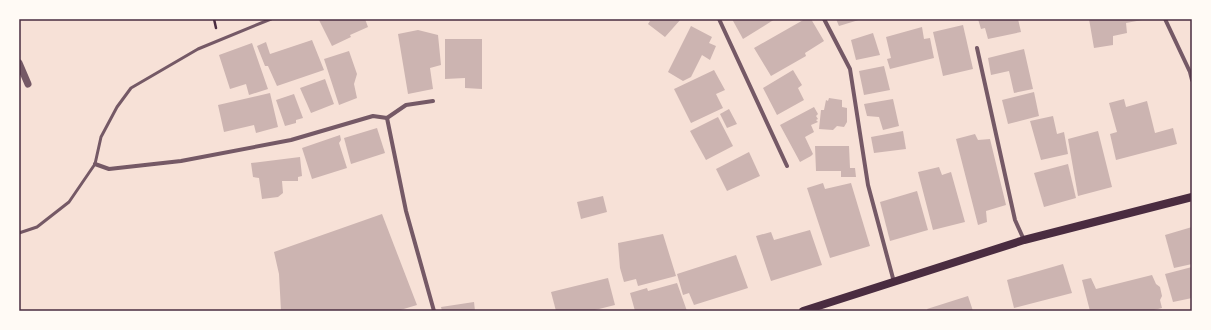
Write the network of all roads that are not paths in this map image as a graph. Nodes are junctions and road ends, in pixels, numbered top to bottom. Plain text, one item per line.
1 (271, 19) edge
2 (719, 19) edge
3 (824, 19) edge
4 (1165, 19) edge
5 (977, 48) dead end
6 (19, 63) edge
7 (1192, 80) edge
8 (28, 84) dead end
9 (433, 101) dead end
10 (387, 118) junction
11 (95, 164) junction
12 (787, 166) dead end
13 (1192, 197) edge
14 (19, 233) edge
15 (1024, 240) junction
16 (894, 282) junction
17 (434, 311) edge
18 (803, 311) edge

1 - 11 lane
2 - 12 street
3 - 16 street
4 - 7 street
5 - 15 street
6 - 8 street
9 - 10 street
10 - 11 street
10 - 17 street
11 - 14 lane
13 - 15 main road
15 - 16 main road
16 - 18 main road

